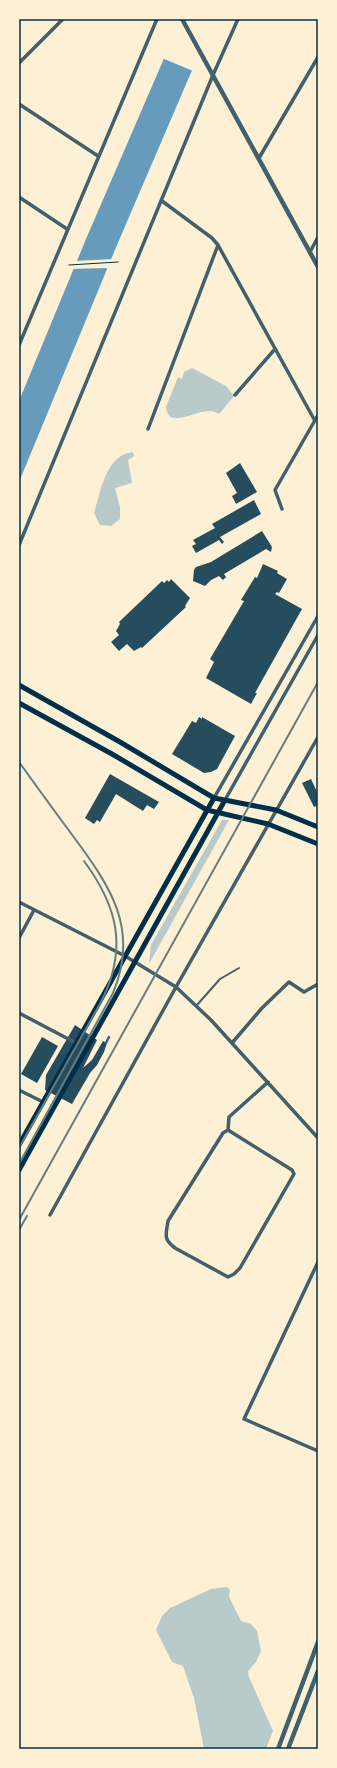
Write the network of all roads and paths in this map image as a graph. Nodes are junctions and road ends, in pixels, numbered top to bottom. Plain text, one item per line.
1 (63, 19) edge
2 (157, 19) edge
3 (182, 19) edge
4 (238, 19) edge
5 (318, 57) edge
6 (19, 63) edge
7 (213, 75) junction
8 (19, 104) edge
9 (98, 156) junction
10 (259, 158) junction
11 (19, 197) edge
12 (162, 201) junction
13 (67, 229) junction
14 (318, 237) edge
15 (218, 245) junction
16 (310, 252) junction
17 (118, 262) dead end
18 (69, 265) dead end
19 (318, 267) edge
20 (19, 345) edge
21 (275, 349) junction
22 (235, 396) dead end
23 (318, 415) edge
24 (315, 420) junction
25 (148, 430) dead end
26 (282, 509) dead end
27 (19, 545) edge
28 (318, 616) edge
29 (318, 635) edge
30 (19, 685) edge
31 (19, 703) edge
32 (318, 736) edge
33 (214, 798) junction
34 (225, 800) junction
35 (207, 810) junction
36 (276, 810) junction
37 (218, 812) junction
38 (268, 824) junction
39 (318, 827) edge
40 (318, 844) edge
41 (19, 902) edge
42 (34, 910) junction
43 (19, 938) edge
44 (125, 956) junction
45 (134, 962) junction
46 (239, 968) dead end
47 (318, 984) edge
48 (176, 987) junction
49 (197, 1005) junction
50 (19, 1012) edge
51 (109, 1037) dead end
52 (106, 1042) dead end
53 (76, 1043) junction
54 (232, 1043) junction
55 (268, 1082) junction
56 (19, 1090) edge
57 (43, 1102) junction
58 (228, 1130) junction
59 (318, 1138) edge
60 (19, 1145) edge
61 (19, 1170) edge
62 (50, 1215) dead end
63 (318, 1262) edge
64 (318, 1451) edge
65 (318, 1642) edge
66 (318, 1671) edge
67 (278, 1749) edge
68 (288, 1749) edge

1 - 6 street
2 - 9 street
3 - 7 street
4 - 7 street
5 - 10 street
7 - 10 street
7 - 12 street
8 - 9 street
9 - 13 street
10 - 16 street
11 - 13 street
12 - 15 street
12 - 27 street
13 - 20 street
14 - 16 street
15 - 21 street
15 - 25 street
16 - 19 street
17 - 18 path
21 - 22 street
21 - 24 street
23 - 24 street
24 - 26 street
28 - 33 street
29 - 34 street
30 - 33 main road
31 - 35 main road
32 - 36 street
33 - 34 main road
33 - 35 main road
34 - 36 main road
34 - 37 main road
35 - 37 main road
35 - 44 main road
36 - 38 street
36 - 39 main road
37 - 38 main road
37 - 45 main road
38 - 40 main road
38 - 48 street
41 - 42 street
42 - 43 street
42 - 44 street
44 - 45 street
44 - 53 main road
45 - 48 street
45 - 61 main road
46 - 49 lane
47 - 54 street
48 - 49 street
48 - 62 street
49 - 54 street
50 - 53 street
51 - 52 street
53 - 57 main road
54 - 55 street
55 - 58 street
55 - 59 street
56 - 57 street
57 - 60 main road
58 - 58 street
63 - 64 street
65 - 67 street
66 - 68 street

